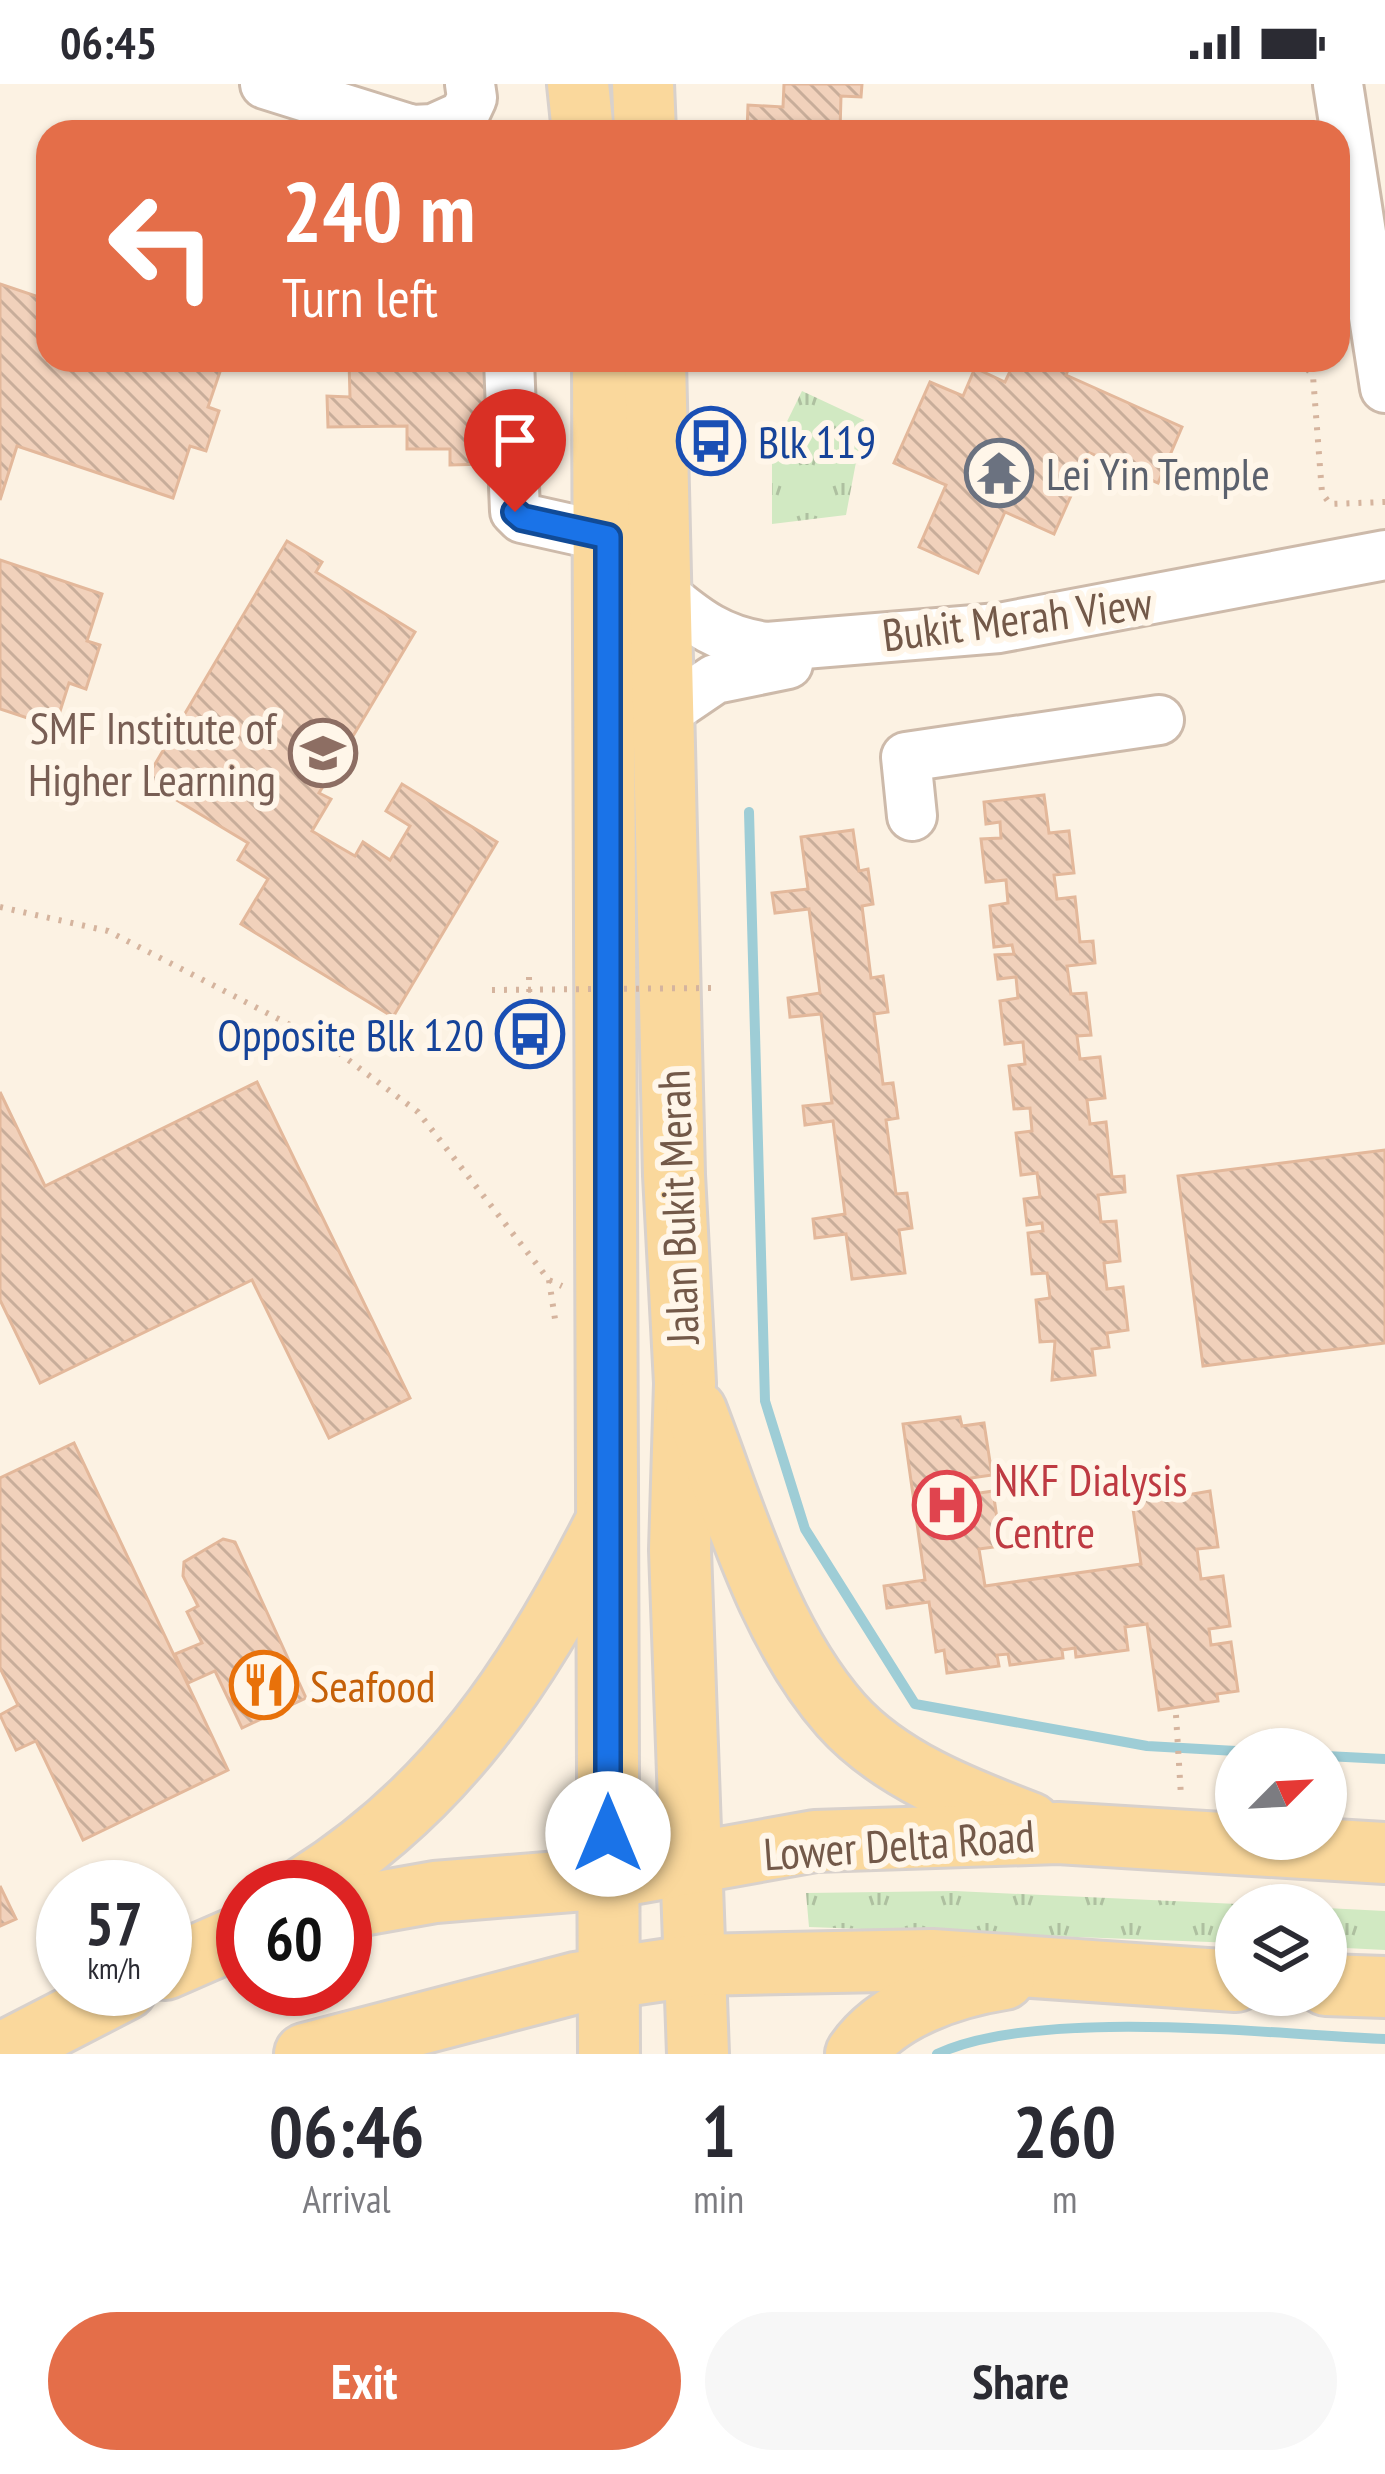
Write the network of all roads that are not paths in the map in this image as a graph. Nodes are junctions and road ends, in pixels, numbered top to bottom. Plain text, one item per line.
1 (265, 84) edge
2 (470, 84) edge
3 (578, 84) edge
4 (643, 84) edge
5 (1348, 104) edge
6 (380, 120) edge
7 (454, 120) edge
8 (582, 120) edge
9 (644, 120) edge
10 (1385, 298) edge
11 (509, 372) edge
12 (603, 372) edge
13 (655, 372) edge
14 (1385, 388) edge
15 (608, 537) junction
16 (1385, 555) edge
17 (1385, 580) edge
18 (661, 592) junction
19 (1149, 614) junction
20 (662, 715) junction
21 (1159, 720) dead end
22 (912, 815) dead end
23 (685, 1383) junction
24 (608, 1519) junction
25 (1058, 1833) junction
26 (1385, 1853) edge
27 (348, 1860) edge
28 (691, 1863) junction
29 (609, 1877) junction
30 (372, 1904) edge
31 (697, 1965) junction
32 (1045, 1972) junction
33 (613, 1975) junction
34 (1215, 1981) edge
35 (1347, 1986) edge
36 (1385, 1987) edge
37 (74, 2016) edge
38 (0, 2054) edge
39 (305, 2054) edge
40 (609, 2054) edge
41 (698, 2054) edge
42 (856, 2054) edge

1 - 6 street
2 - 7 street
3 - 8 main road
4 - 9 main road
5 - 10 street
5 - 14 street
11 - 15 street
12 - 15 main road, Jalan Bukit Merah
13 - 18 main road, Jalan Bukit Merah
15 - 24 main road, Jalan Bukit Merah
16 - 19 street, Bukit Merah View
17 - 19 street, Bukit Merah View
18 - 19 street, Bukit Merah View
18 - 20 main road, Jalan Bukit Merah
19 - 20 street, Bukit Merah View
20 - 23 main road, Jalan Bukit Merah
21 - 22 street
23 - 25 main road
23 - 28 main road, Jalan Bukit Merah
24 - 27 main road
24 - 29 main road, Jalan Bukit Merah
25 - 26 main road, Lower Delta Road
25 - 28 main road, Lower Delta Road
28 - 29 main road, Lower Delta Road
28 - 31 main road, Jalan Bukit Merah
29 - 30 main road, Lower Delta Road
29 - 33 main road, Jalan Bukit Merah
31 - 32 main road
31 - 33 main road
31 - 41 main road, Jalan Bukit Merah
32 - 34 main road
32 - 42 main road
33 - 39 main road
33 - 40 main road, Jalan Bukit Merah
35 - 36 main road
37 - 38 main road

